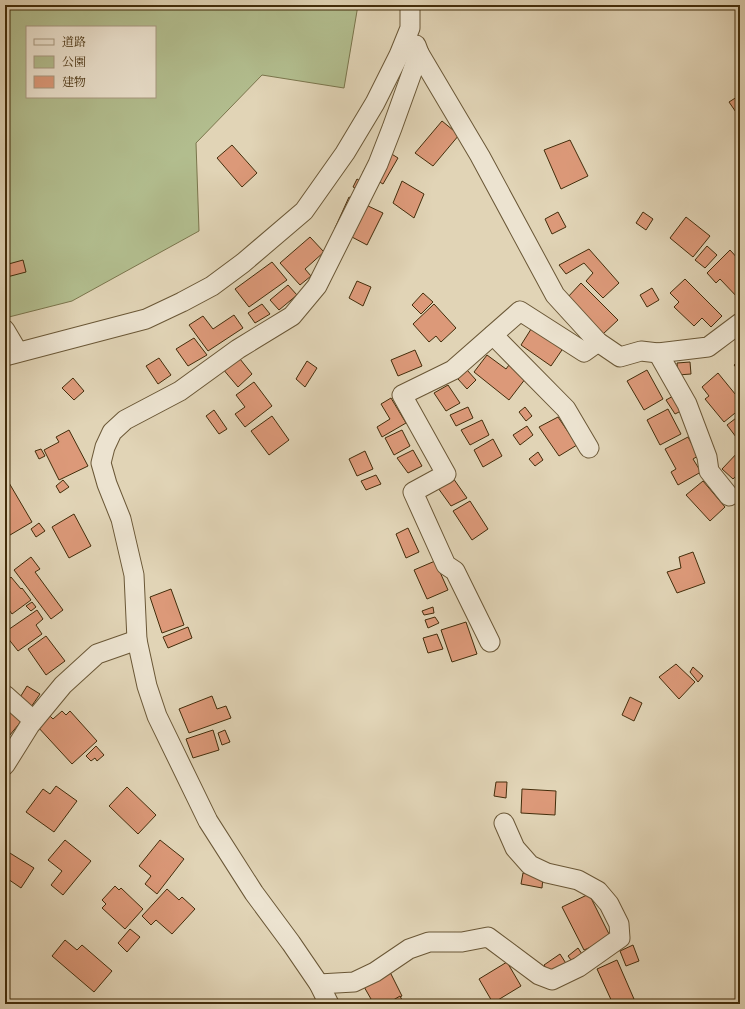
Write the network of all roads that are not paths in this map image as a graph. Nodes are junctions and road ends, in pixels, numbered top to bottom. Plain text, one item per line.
1 (410, 5) edge
2 (410, 28) junction
3 (419, 53) junction
4 (740, 323) edge
5 (5, 330) edge
6 (493, 335) junction
7 (598, 342) junction
8 (11, 354) edge
9 (658, 354) junction
10 (589, 448) dead end
11 (729, 496) dead end
12 (137, 640) junction
13 (490, 642) dead end
14 (5, 695) edge
15 (34, 720) junction
16 (5, 765) edge
17 (504, 823) dead end
18 (319, 984) junction
19 (329, 1004) edge

1 - 2 street
2 - 3 street
2 - 8 street
3 - 7 street
3 - 12 street
4 - 9 street
5 - 8 street
6 - 7 street
6 - 10 street
6 - 13 street
7 - 9 street
9 - 11 street
12 - 15 street
12 - 18 street
14 - 15 street
15 - 16 street
17 - 18 street
18 - 19 street

